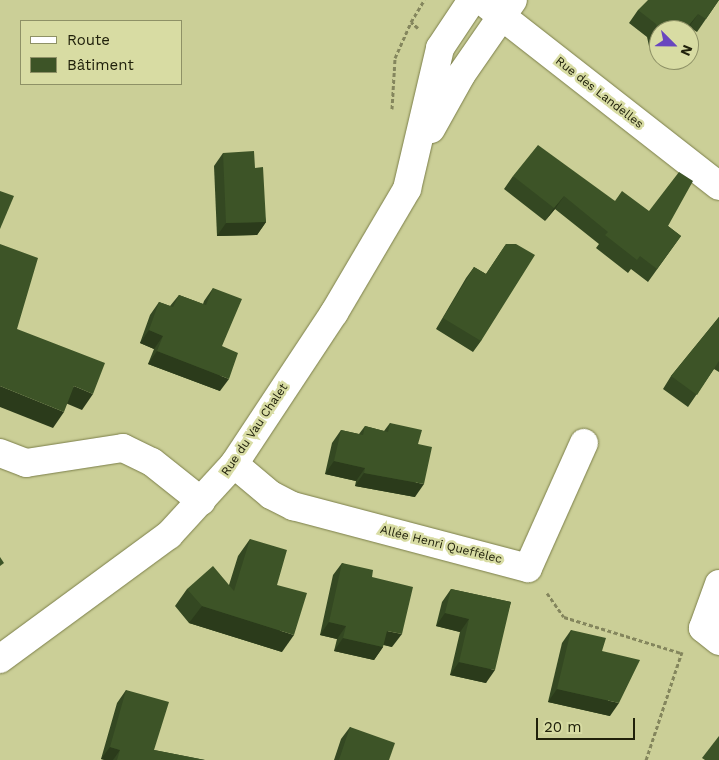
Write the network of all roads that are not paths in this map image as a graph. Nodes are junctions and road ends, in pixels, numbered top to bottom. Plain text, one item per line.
1 (472, 0) edge
2 (498, 5) edge
3 (415, 159) junction
4 (719, 186) edge
5 (584, 443) dead end
6 (0, 453) edge
7 (234, 464) junction
8 (201, 501) junction
9 (719, 584) edge
10 (711, 635) edge
11 (0, 659) edge

1 - 3 street, Rue du Vau Chalet
2 - 3 street, Rue du Vau Chalet
2 - 4 street, Rue des Landelles
3 - 7 street, Rue du Vau Chalet
5 - 7 street, Allée Henri Queffélec
6 - 8 street
7 - 8 street, Rue du Vau Chalet
8 - 11 street, Rue du Vau Chalet
9 - 10 street

